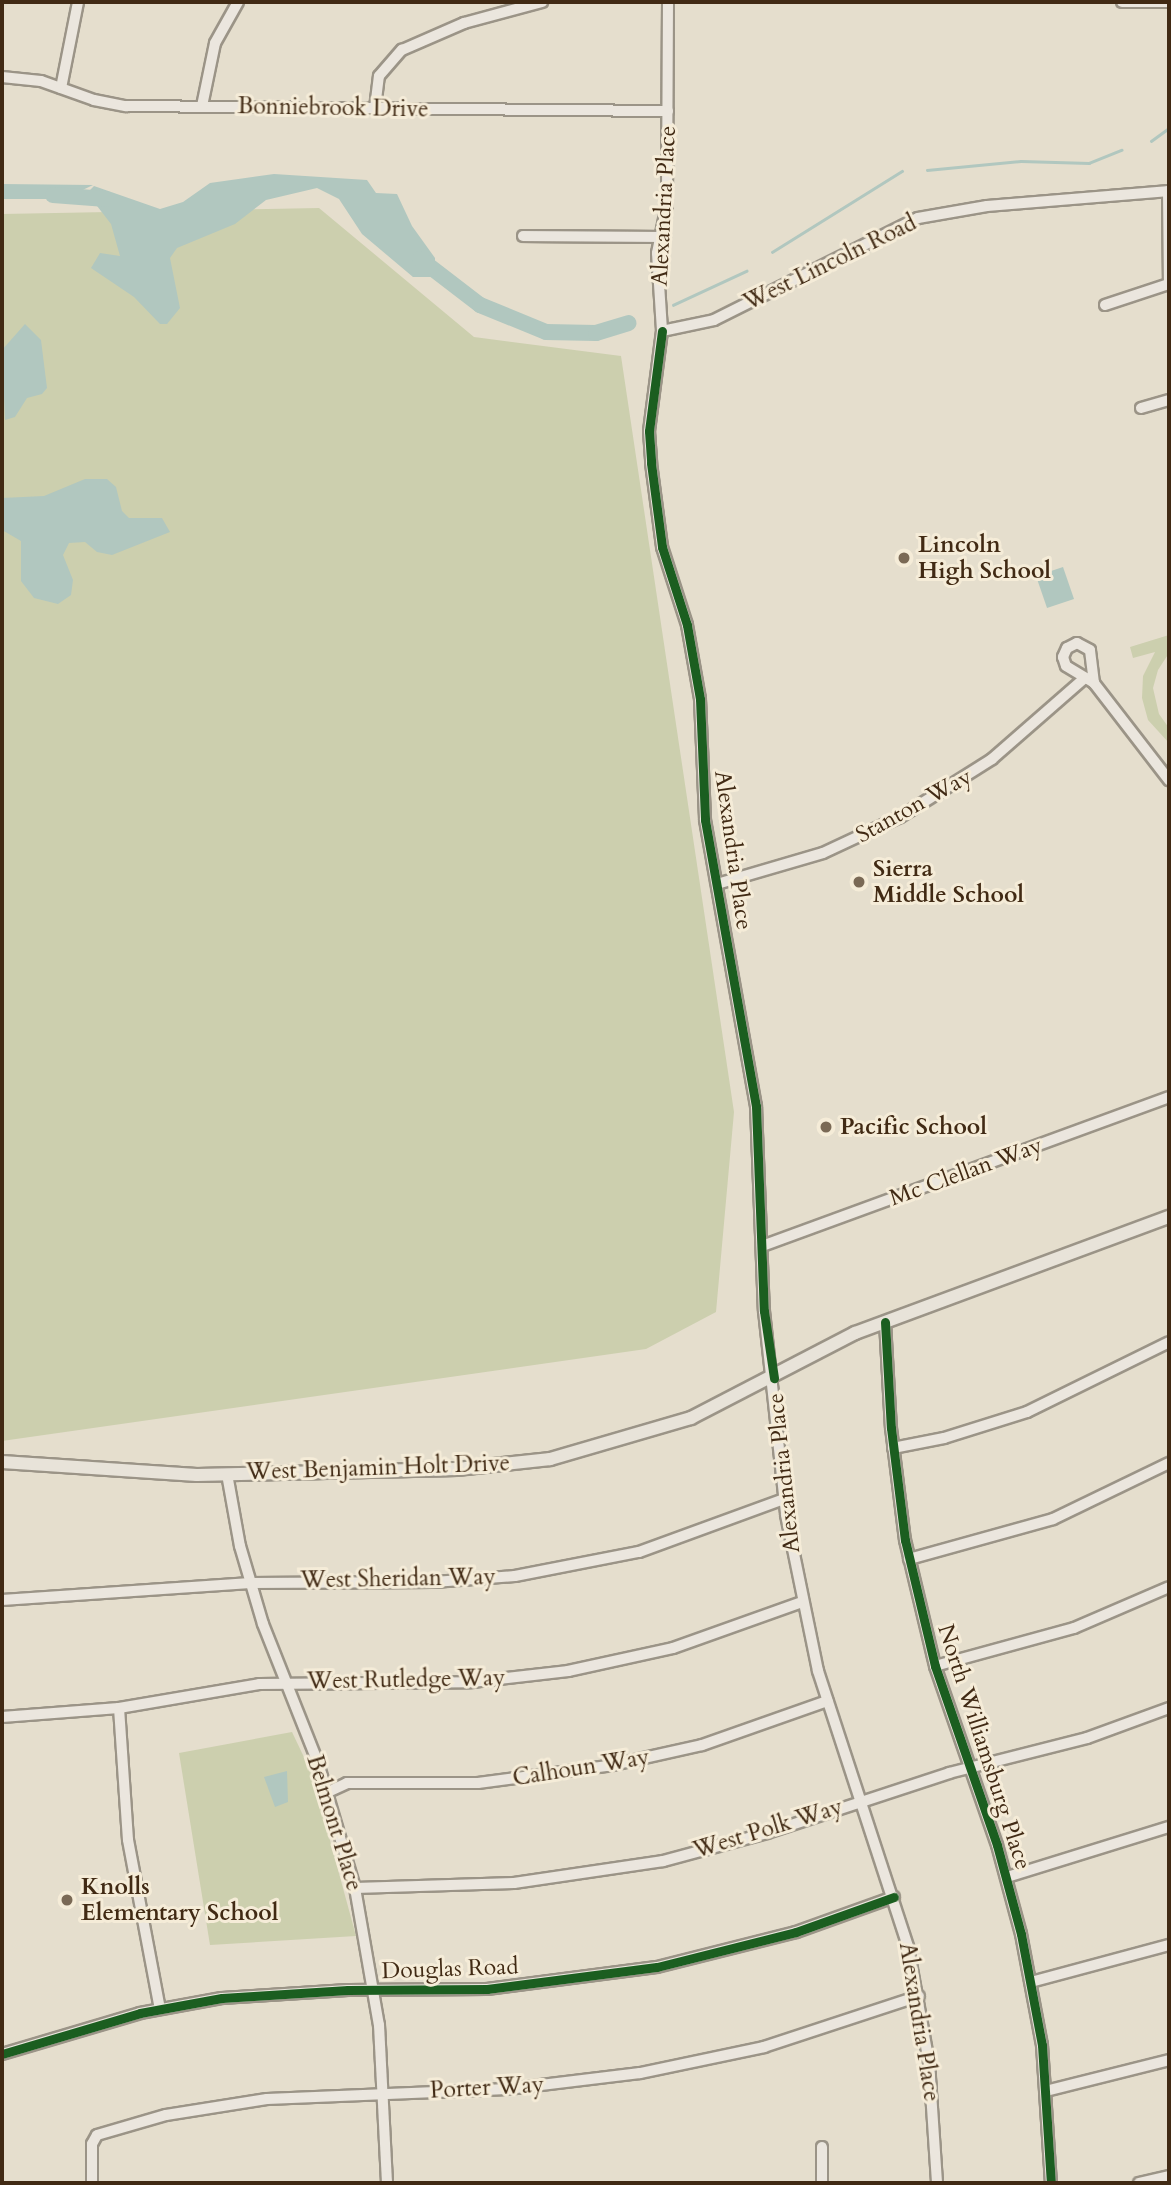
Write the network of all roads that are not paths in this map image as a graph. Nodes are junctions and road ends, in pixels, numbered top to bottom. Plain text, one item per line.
1 (78, 2) edge
2 (238, 2) edge
3 (542, 2) edge
4 (668, 2) edge
5 (1122, 2) edge
6 (1168, 2) edge
7 (2, 77) edge
8 (61, 88) junction
9 (202, 106) junction
10 (375, 108) junction
11 (668, 111) junction
12 (1169, 191) edge
13 (523, 236) dead end
14 (661, 237) junction
15 (1169, 284) edge
16 (1105, 305) dead end
17 (662, 331) junction
18 (1169, 400) edge
19 (1141, 408) dead end
20 (1169, 780) edge
21 (716, 884) junction
22 (1169, 1097) edge
23 (1169, 1217) edge
24 (762, 1246) junction
25 (885, 1322) junction
26 (1169, 1342) edge
27 (774, 1378) junction
28 (893, 1448) junction
29 (2, 1462) edge
30 (1169, 1463) edge
31 (227, 1474) junction
32 (784, 1499) junction
33 (909, 1559) junction
34 (250, 1583) junction
35 (1169, 1587) edge
36 (2, 1600) edge
37 (802, 1602) junction
38 (935, 1666) junction
39 (286, 1683) junction
40 (827, 1701) junction
41 (1169, 1707) edge
42 (119, 1708) junction
43 (2, 1717) edge
44 (969, 1768) junction
45 (327, 1791) junction
46 (860, 1800) junction
47 (1169, 1827) edge
48 (1007, 1877) junction
49 (355, 1888) junction
50 (894, 1897) junction
51 (1169, 1945) edge
52 (1031, 1982) junction
53 (374, 1990) junction
54 (919, 1996) junction
55 (160, 2009) junction
56 (2, 2054) edge
57 (1169, 2060) edge
58 (1046, 2091) junction
59 (385, 2092) junction
60 (822, 2147) dead end
61 (1169, 2176) edge
62 (92, 2183) edge
63 (387, 2183) edge
64 (822, 2183) edge
65 (937, 2183) edge
66 (1051, 2183) edge
67 (1139, 2183) edge

1 - 8 street
2 - 9 street
3 - 10 street
4 - 11 street, Alexandria Place
5 - 6 street
7 - 8 street, Bonniebrook Drive
8 - 9 street, Bonniebrook Drive
9 - 10 street, Bonniebrook Drive
10 - 11 street, Bonniebrook Drive
11 - 14 street, Alexandria Place
12 - 15 street
12 - 17 street, West Lincoln Road
13 - 14 street
14 - 17 street, Alexandria Place
15 - 16 street
17 - 21 street, Alexandria Place
18 - 19 street
20 - 21 street, Stanton Way
21 - 24 street, Alexandria Place
22 - 24 street, Mc Clellan Way
23 - 25 main road, West Benjamin Holt Drive
24 - 27 street, Alexandria Place
25 - 27 main road, West Benjamin Holt Drive
25 - 28 street, North Williamsburg Place
26 - 28 street
27 - 31 main road, West Benjamin Holt Drive
27 - 32 street, Alexandria Place
28 - 33 street, North Williamsburg Place
29 - 31 main road, West Benjamin Holt Drive
30 - 33 street
31 - 34 street, Belmont Place
32 - 34 street, West Sheridan Way
32 - 37 street, Alexandria Place
33 - 38 street, North Williamsburg Place
34 - 36 street, West Sheridan Way
34 - 39 street, Belmont Place
35 - 38 street
37 - 39 street, West Rutledge Way
37 - 40 street, Alexandria Place
38 - 44 street, North Williamsburg Place
39 - 42 street, West Rutledge Way
39 - 45 street, Belmont Place
40 - 45 street, Calhoun Way
40 - 46 street, Alexandria Place
41 - 44 street, West Polk Way
42 - 43 street, West Rutledge Way
42 - 55 street
44 - 46 street, West Polk Way
44 - 48 street, North Williamsburg Place
45 - 49 street, Belmont Place
46 - 49 street, West Polk Way
46 - 50 street, Alexandria Place
47 - 48 street
48 - 52 street, North Williamsburg Place
49 - 53 street, Belmont Place
50 - 53 street, Douglas Road
50 - 54 street, Alexandria Place
51 - 52 street
52 - 58 street, North Williamsburg Place
53 - 55 street, Douglas Road
53 - 59 street, Belmont Place
54 - 59 street, Porter Way
54 - 65 street, Alexandria Place
55 - 56 street, Douglas Road
57 - 58 street
58 - 66 street, North Williamsburg Place
59 - 62 street, Porter Way
59 - 63 street, Belmont Place
60 - 64 street
61 - 67 street

